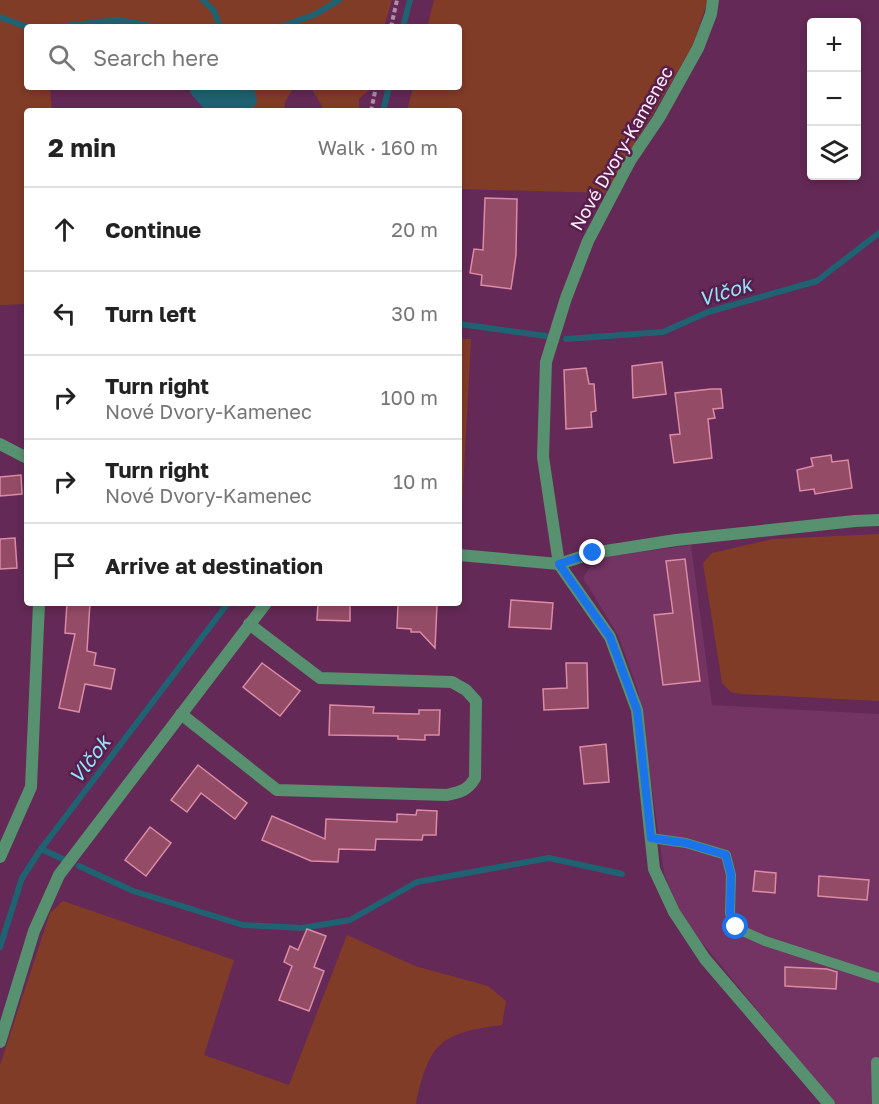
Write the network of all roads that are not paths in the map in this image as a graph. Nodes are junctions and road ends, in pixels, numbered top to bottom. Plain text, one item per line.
1 (713, 0) edge
2 (0, 444) edge
3 (24, 456) edge
4 (879, 520) edge
5 (462, 555) edge
6 (559, 564) junction
7 (39, 606) edge
8 (264, 606) edge
9 (249, 624) junction
10 (181, 714) junction
11 (651, 838) junction
12 (0, 857) edge
13 (879, 978) edge
14 (0, 1042) edge
15 (876, 1062) dead end
16 (829, 1104) edge
17 (878, 1104) edge

1 - 6 street, Nové Dvory-Kamenec
2 - 3 street
4 - 6 street
5 - 6 street
6 - 11 street, Nové Dvory-Kamenec
7 - 12 street
8 - 9 street
9 - 10 street
9 - 10 street
10 - 14 street
11 - 13 lane
11 - 16 street, Nové Dvory-Kamenec
15 - 17 lane

